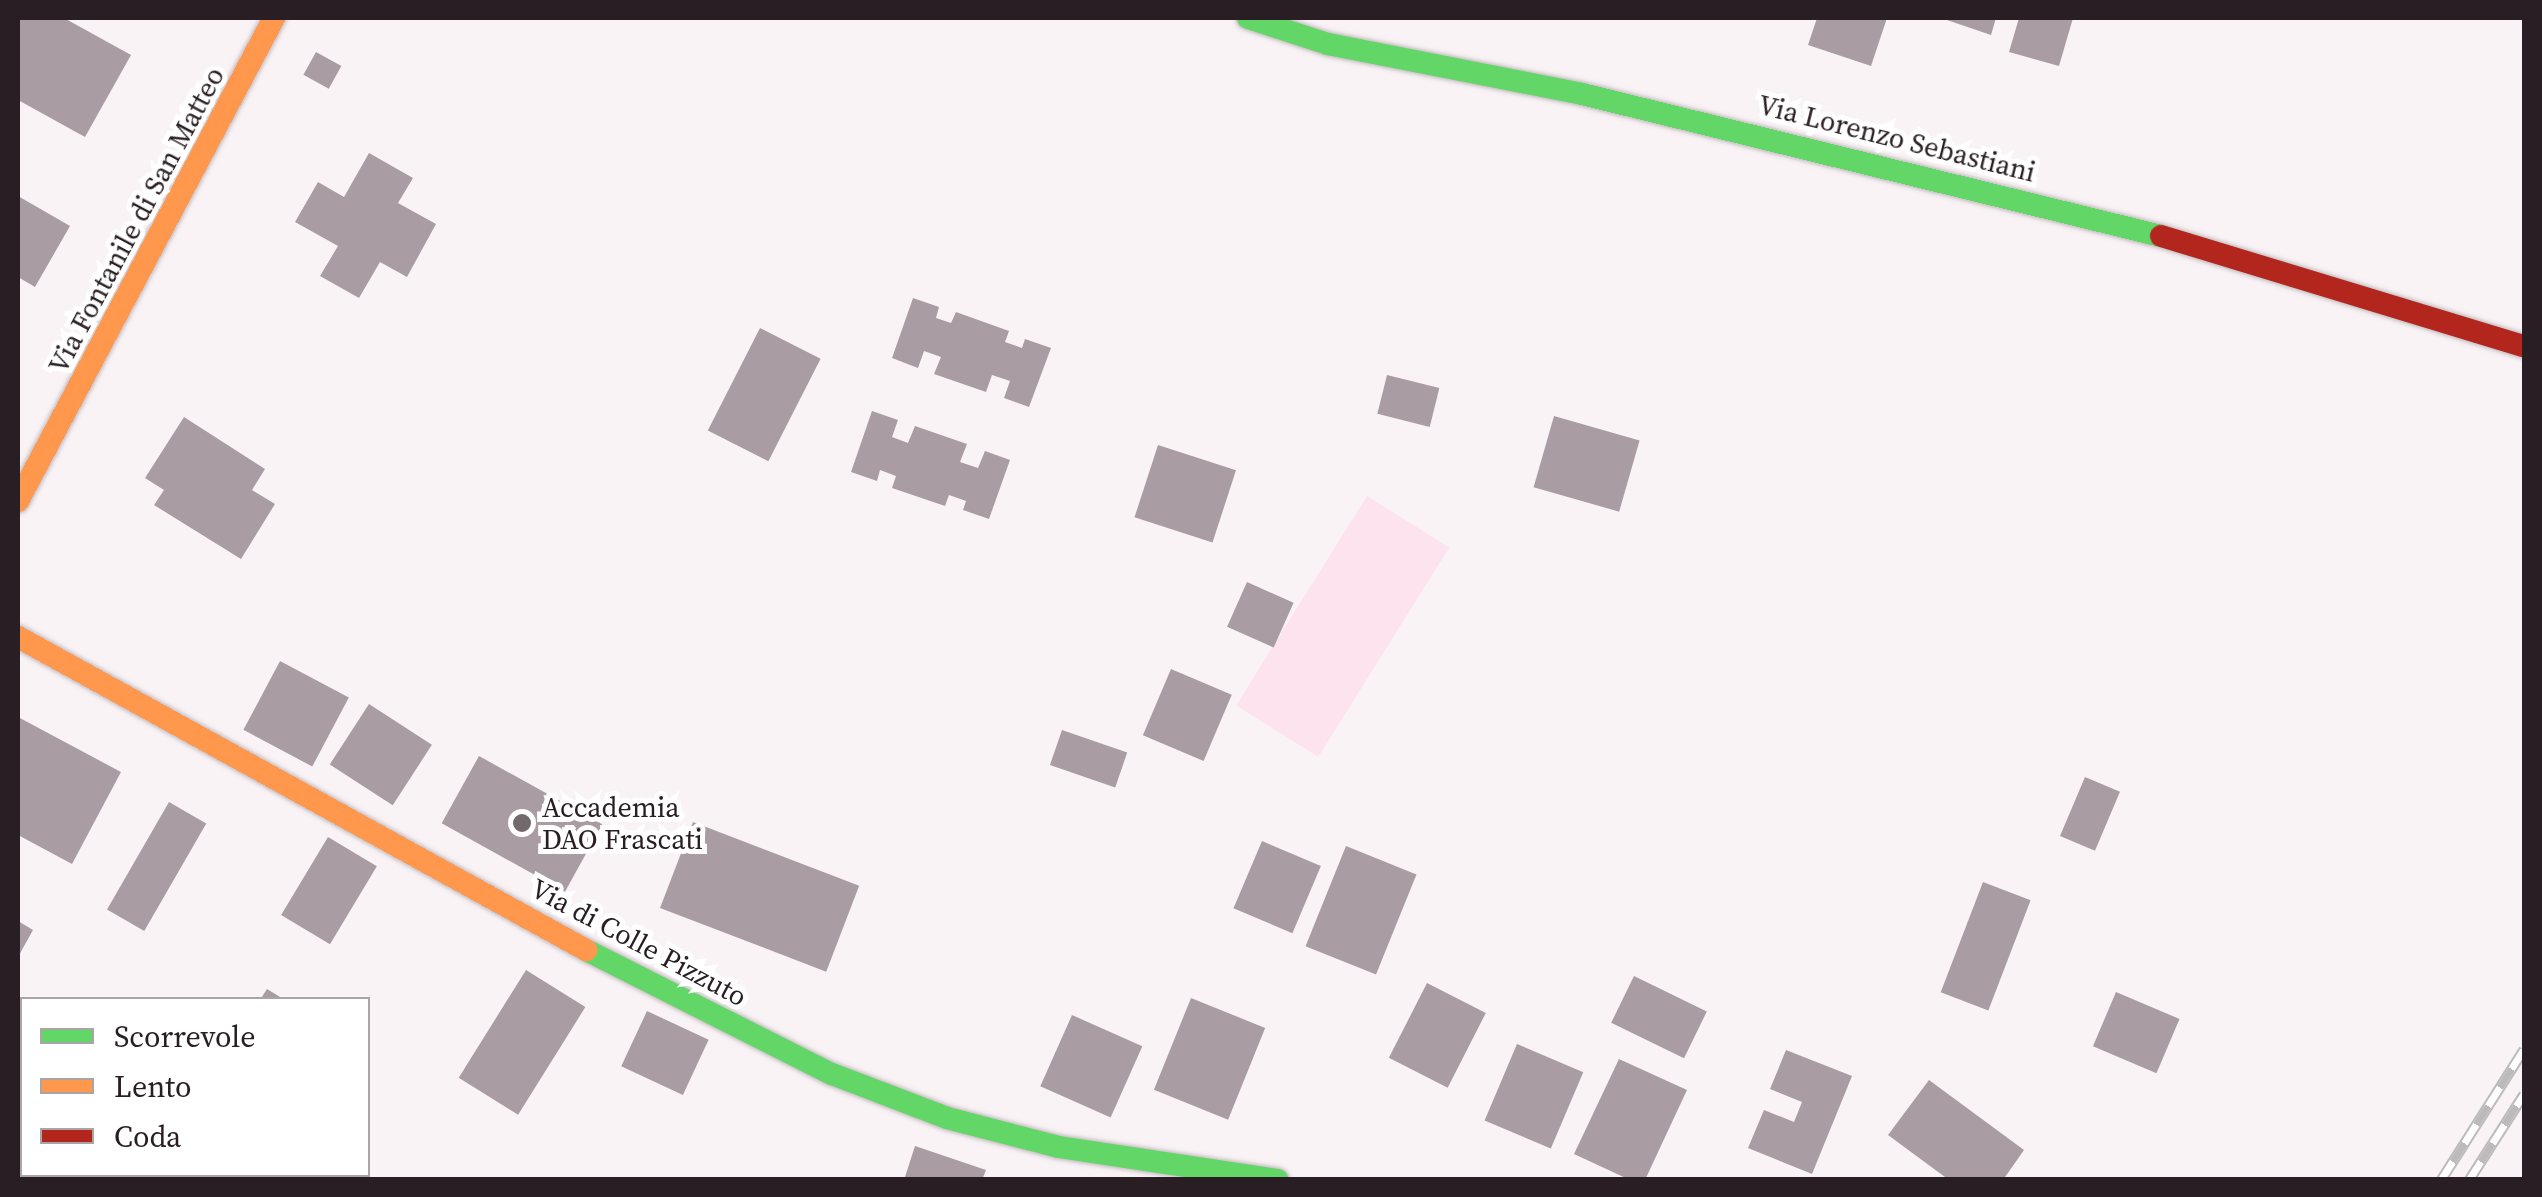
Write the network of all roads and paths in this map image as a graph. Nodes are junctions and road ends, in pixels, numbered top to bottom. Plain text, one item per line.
1 (274, 18) edge
2 (1248, 18) edge
3 (2524, 346) edge
4 (18, 501) edge
5 (18, 637) edge
6 (1278, 1180) edge

1 - 4 street, Via Fontanile di San Matteo
2 - 3 street, Via Lorenzo Sebastiani
5 - 6 street, Via di Colle Pizzuto

